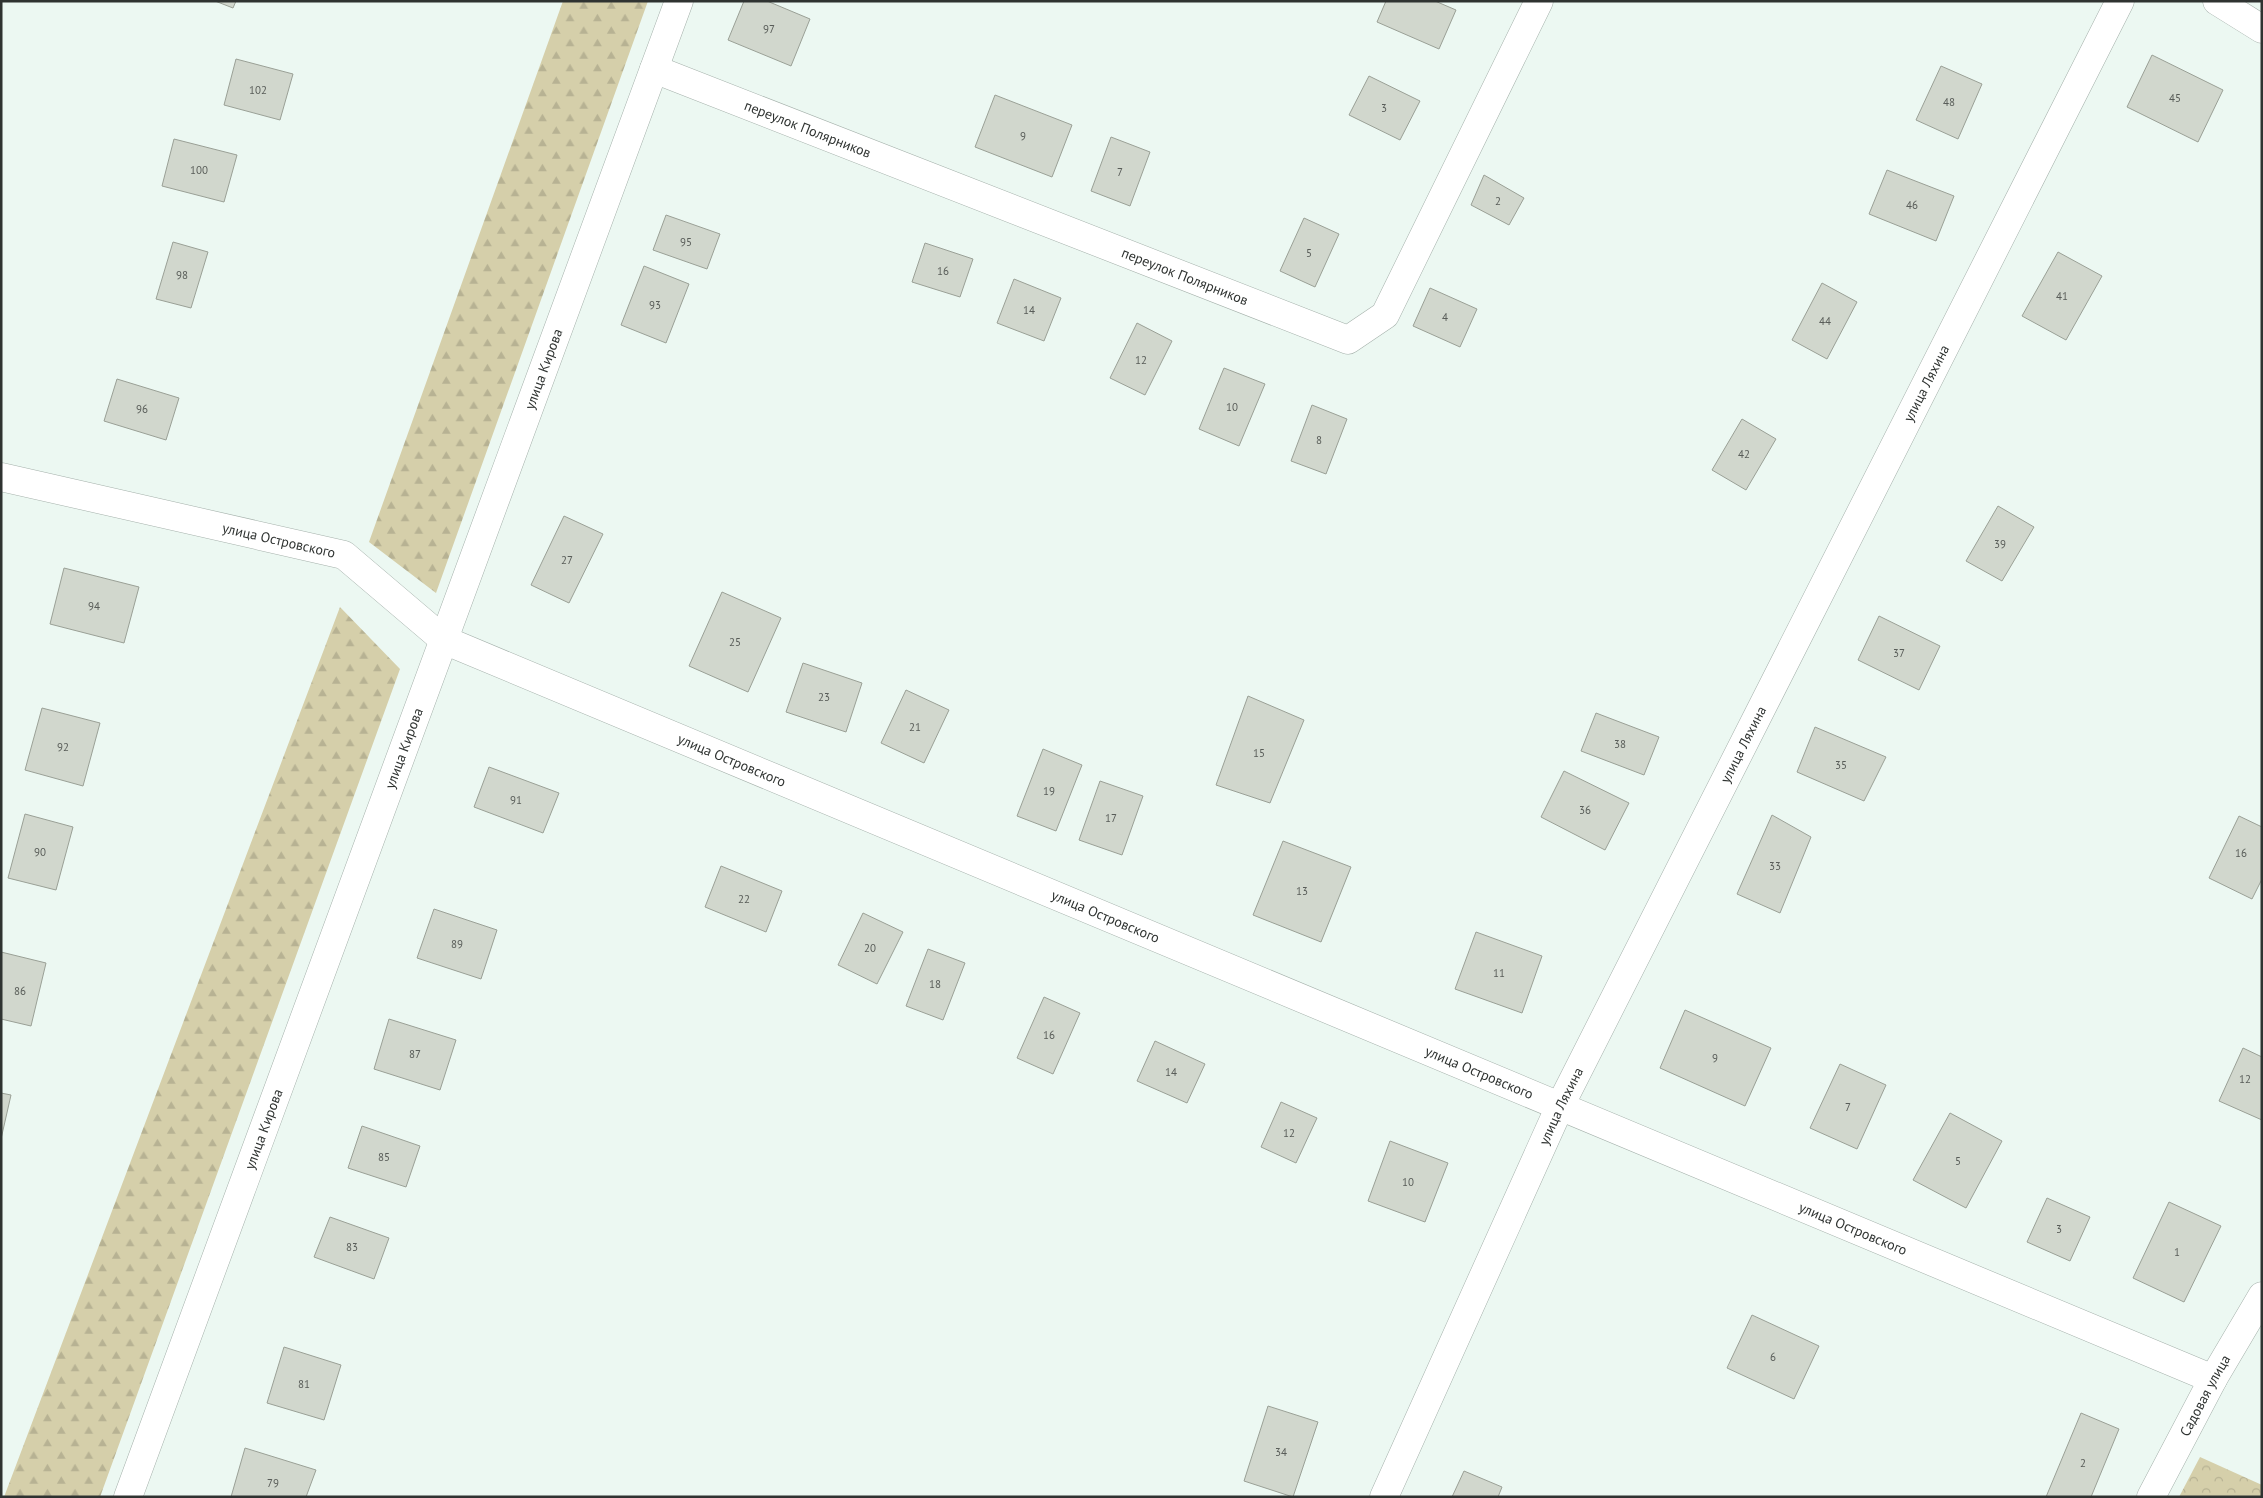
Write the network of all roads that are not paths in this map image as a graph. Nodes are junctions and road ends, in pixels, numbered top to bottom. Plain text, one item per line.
1 (679, 1) edge
2 (1540, 1) edge
3 (2120, 1) edge
4 (2217, 1) edge
5 (2262, 29) edge
6 (654, 69) junction
7 (1, 476) edge
8 (444, 640) junction
9 (1560, 1106) junction
10 (2262, 1296) edge
11 (2213, 1379) junction
12 (128, 1497) edge
13 (1384, 1497) edge
14 (2150, 1497) edge

1 - 6 street, улица Кирова
2 - 6 street, переулок Полярников
3 - 9 street, улица Ляхина
4 - 5 street
6 - 8 street, улица Кирова
7 - 8 street, улица Островского
8 - 9 street, улица Островского
8 - 12 street, улица Кирова
9 - 11 street, улица Островского
9 - 13 street, улица Ляхина
10 - 11 street, Садовая улица
11 - 14 street, Садовая улица

